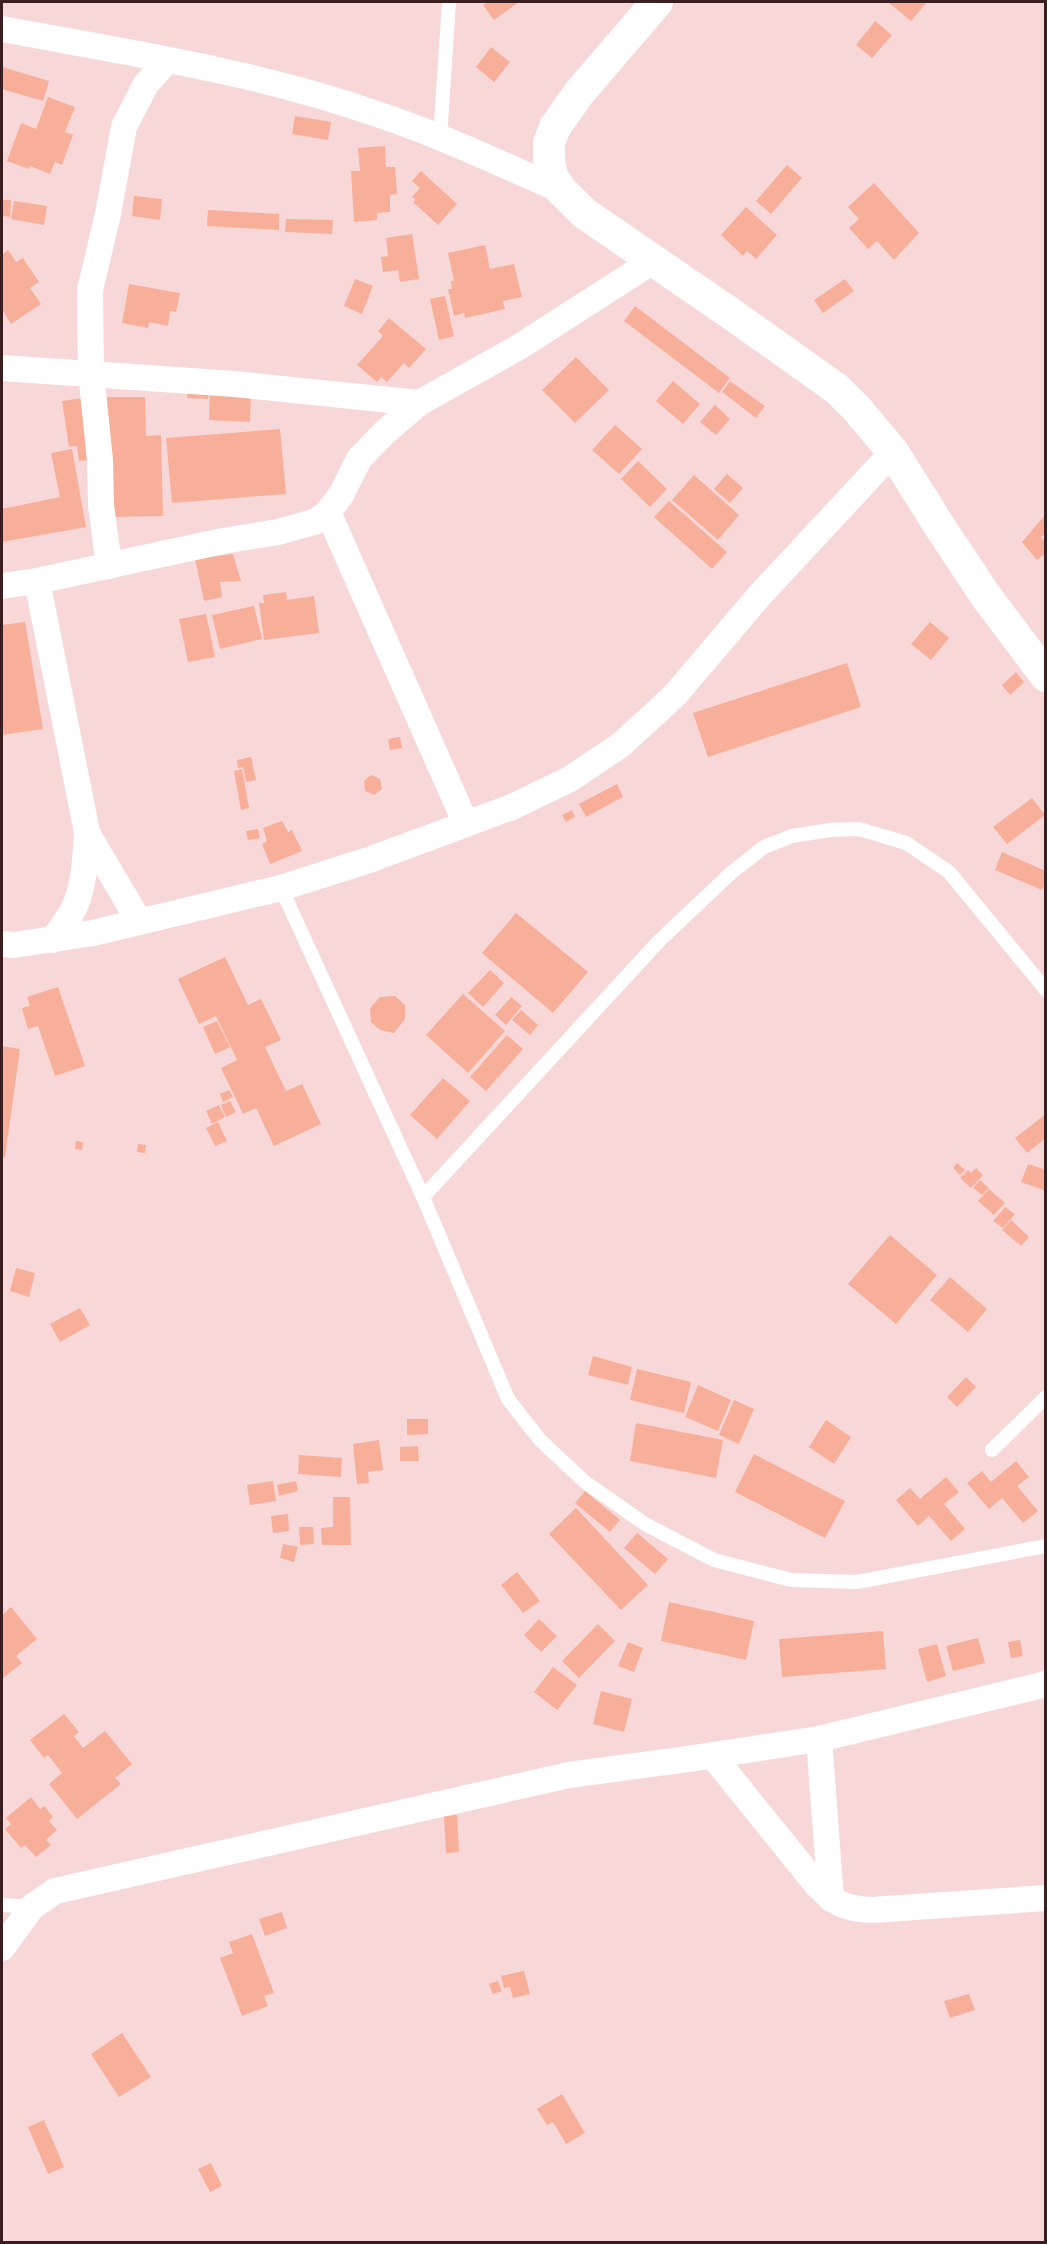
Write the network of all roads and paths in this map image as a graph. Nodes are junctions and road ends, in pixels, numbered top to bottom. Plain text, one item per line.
1 (449, 2) edge
2 (657, 2) edge
3 (2, 30) edge
4 (168, 60) junction
5 (440, 138) junction
6 (561, 190) junction
7 (653, 261) junction
8 (2, 368) edge
9 (91, 373) junction
10 (420, 403) junction
11 (893, 452) junction
12 (328, 512) junction
13 (109, 566) junction
14 (37, 581) junction
15 (2, 586) edge
16 (1046, 676) edge
17 (466, 824) junction
18 (87, 832) junction
19 (281, 888) junction
20 (139, 921) junction
21 (53, 940) junction
22 (2, 944) edge
23 (1046, 990) edge
24 (423, 1197) junction
25 (1046, 1397) edge
26 (992, 1450) dead end
27 (1046, 1546) edge
28 (1046, 1684) edge
29 (819, 1738) junction
30 (712, 1755) junction
31 (1046, 1898) edge
32 (831, 1899) junction
33 (2, 1905) edge
34 (32, 1907) junction
35 (2, 1948) edge

1 - 5 lane
2 - 6 street
3 - 4 street
4 - 5 street
4 - 9 street
5 - 6 street
6 - 7 street
7 - 10 street
7 - 11 street
8 - 9 street
9 - 10 street
9 - 13 street
10 - 12 street
11 - 16 street
11 - 17 street
12 - 13 street
12 - 17 street
13 - 14 street
14 - 15 street
14 - 18 street
17 - 19 street
18 - 20 street
18 - 21 street
19 - 20 street
19 - 24 lane
20 - 21 street
21 - 22 street
23 - 24 lane
24 - 27 lane
25 - 26 lane
28 - 29 street
29 - 30 street
29 - 32 street
30 - 32 street
30 - 34 street
31 - 32 street
33 - 34 lane
34 - 35 street

